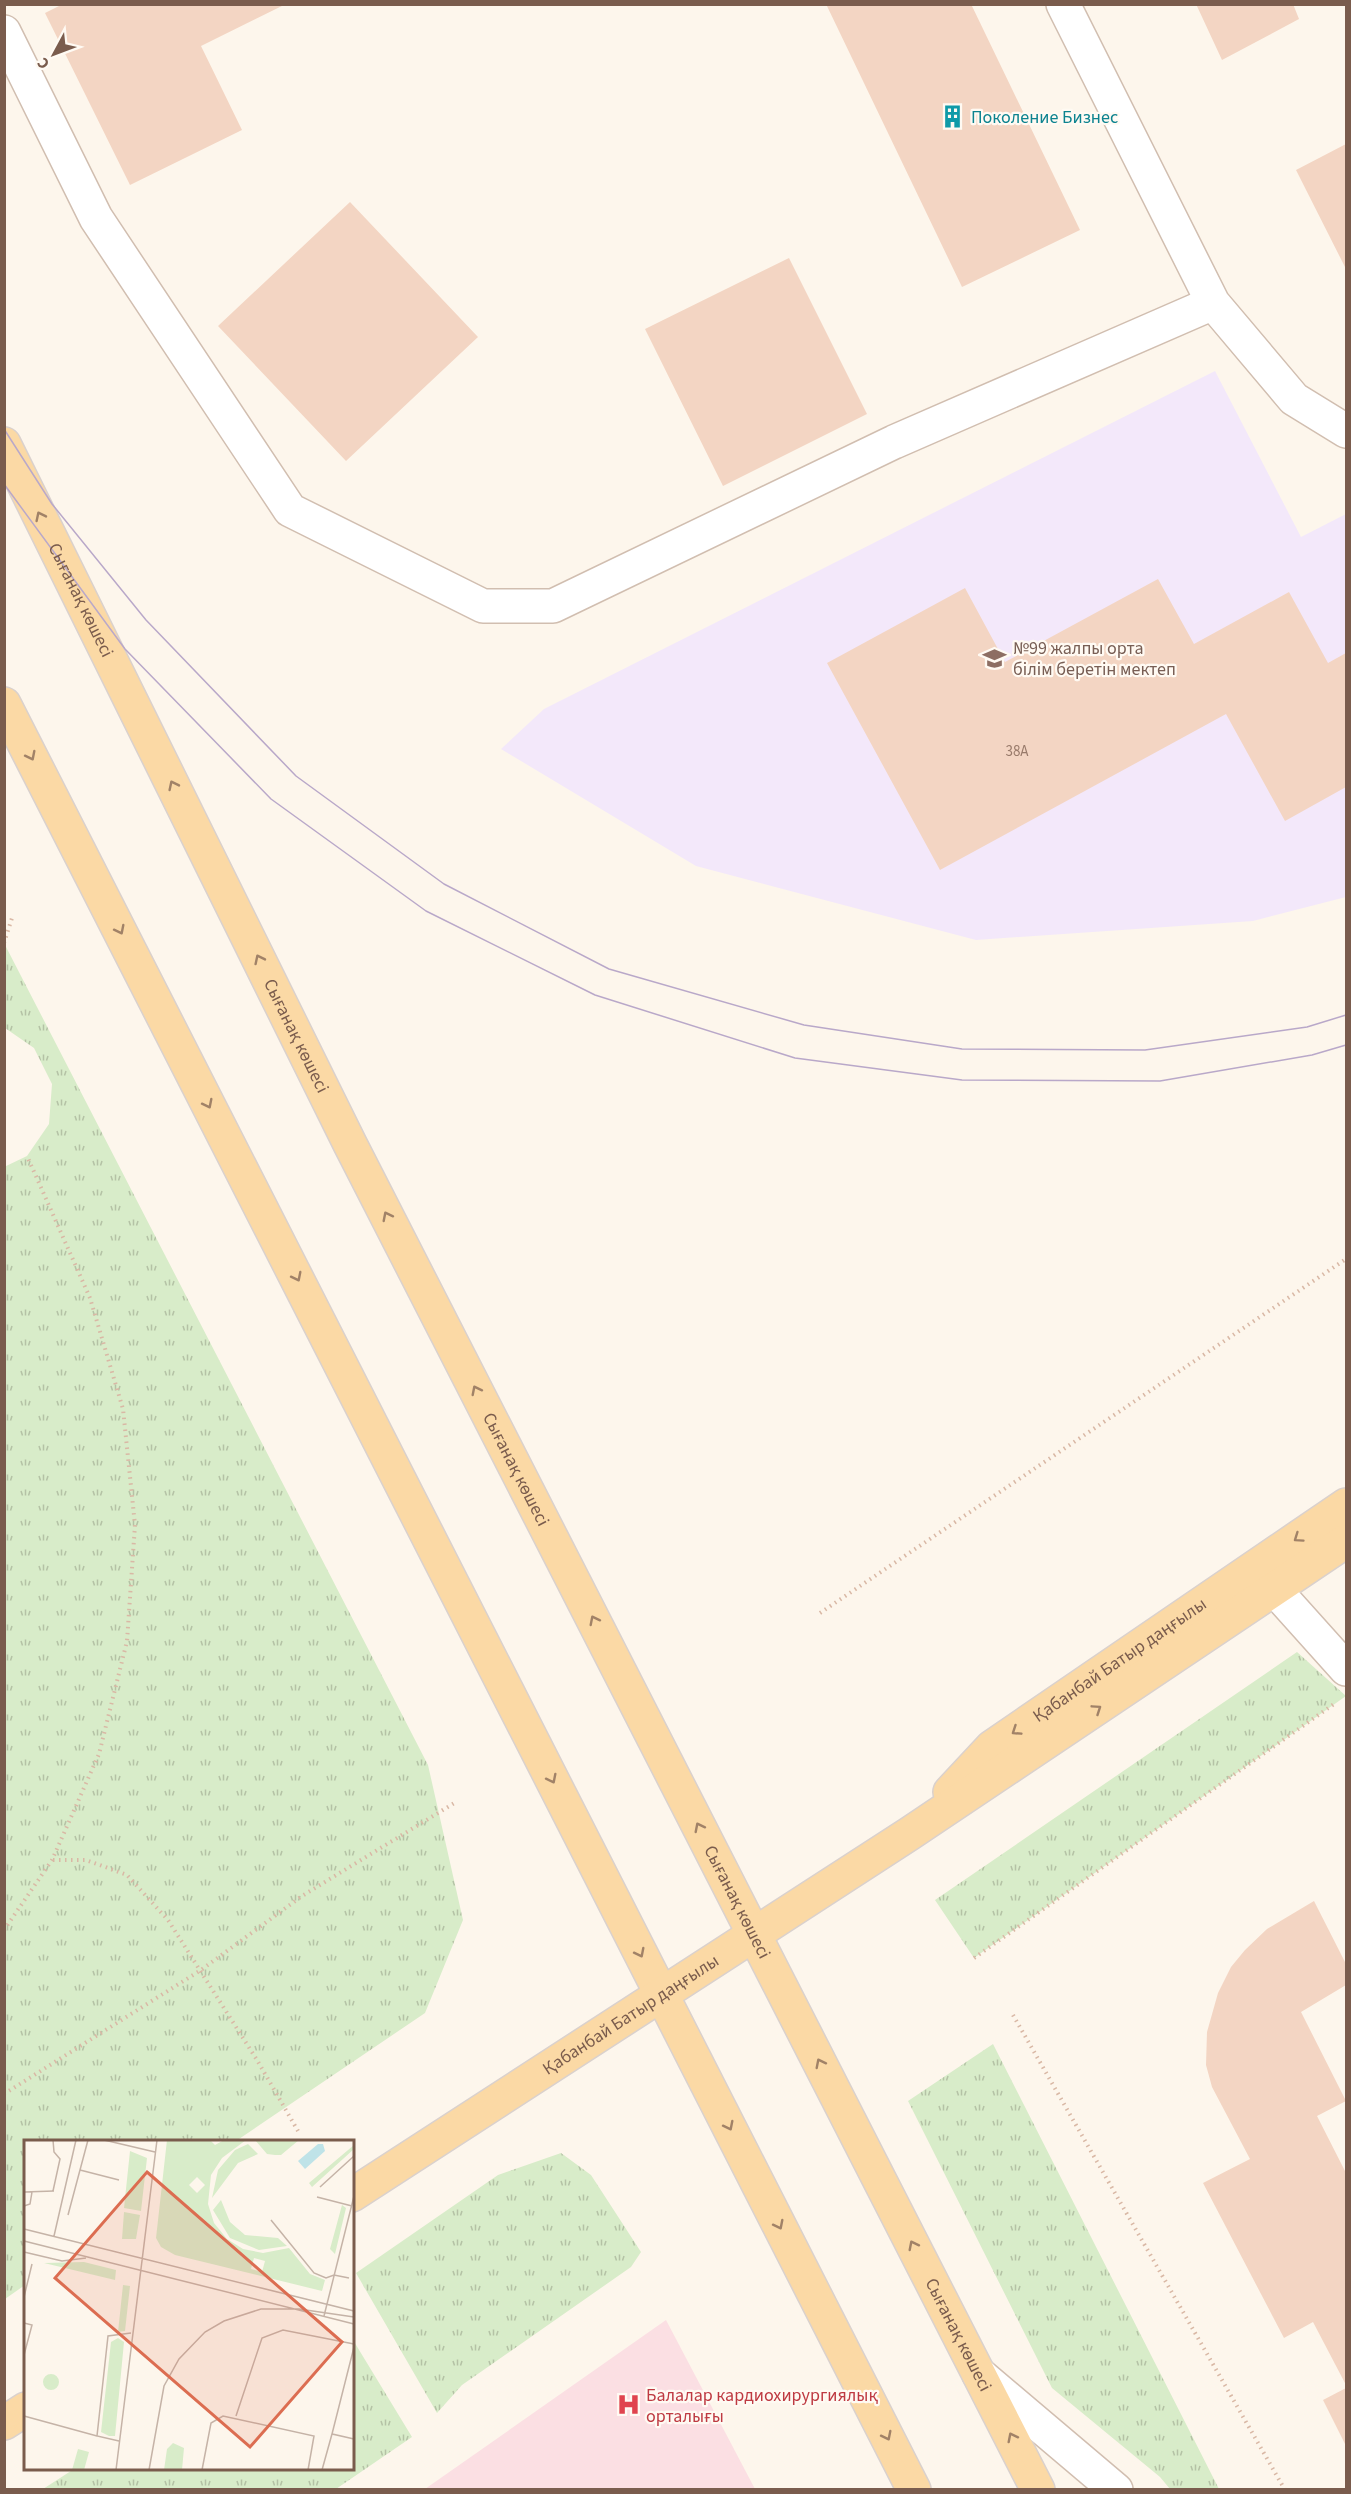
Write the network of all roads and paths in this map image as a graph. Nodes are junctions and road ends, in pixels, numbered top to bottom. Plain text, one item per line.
1 (1063, 4) edge
2 (4, 32) edge
3 (1213, 303) junction
4 (1347, 431) edge
5 (4, 444) edge
6 (4, 704) edge
7 (12, 918) dead end
8 (4, 943) edge
9 (27, 1156) dead end
10 (1347, 1259) edge
11 (1347, 1505) edge
12 (1347, 1541) edge
13 (1275, 1590) junction
14 (820, 1613) dead end
15 (1347, 1669) edge
16 (1336, 1702) dead end
17 (456, 1802) dead end
18 (909, 1834) junction
19 (52, 1860) junction
20 (4, 1930) edge
21 (754, 1935) junction
22 (974, 1958) dead end
23 (201, 1970) junction
24 (661, 1995) junction
25 (1013, 2015) dead end
26 (4, 2094) edge
27 (298, 2131) dead end
28 (354, 2194) edge
29 (979, 2374) junction
30 (24, 2410) edge
31 (4, 2423) edge
32 (914, 2490) edge
33 (1038, 2490) edge
34 (1116, 2490) edge
35 (1285, 2490) edge

1 - 3 street
2 - 3 street
3 - 4 street
21 -> 5 main road, Сығанақ көшесі
6 -> 24 main road
7 - 8 path
9 - 19 path
10 - 14 path
11 -> 18 main road, Қабанбай Батыр даңғылы
12 - 13 main road, Қабанбай Батыр даңғылы
13 - 15 street
18 -> 13 main road, Қабанбай Батыр даңғылы
16 - 22 path
17 - 23 path
18 - 21 main road, Қабанбай Батыр даңғылы
19 - 20 path
19 - 23 path
21 - 24 main road, Қабанбай Батыр даңғылы
29 -> 21 main road, Сығанақ көшесі
23 - 26 path
23 - 27 path
24 - 28 main road, Қабанбай Батыр даңғылы
24 -> 32 main road
25 - 35 path
33 -> 29 main road, Сығанақ көшесі
29 - 34 street
30 - 31 main road

